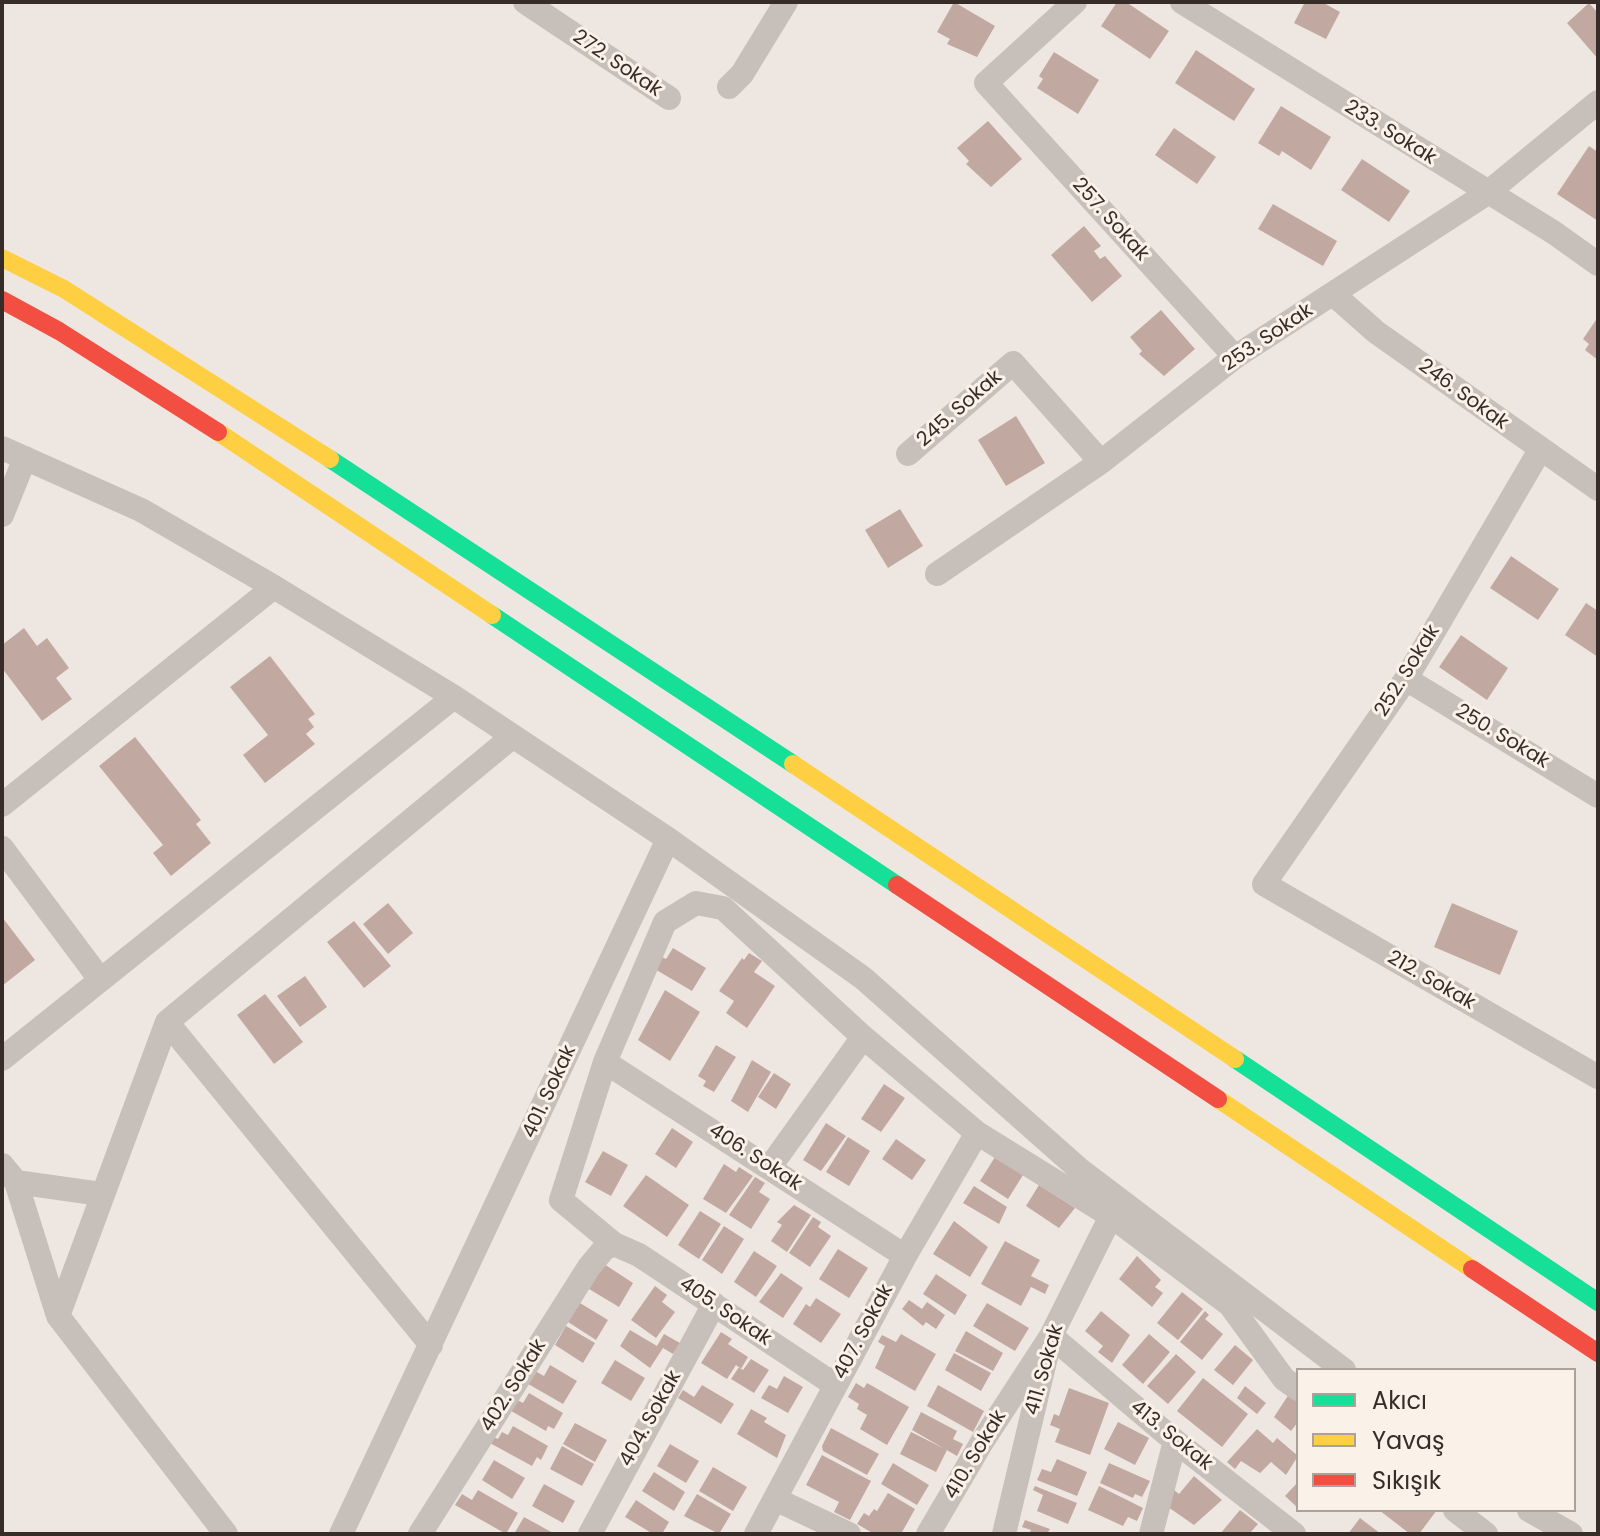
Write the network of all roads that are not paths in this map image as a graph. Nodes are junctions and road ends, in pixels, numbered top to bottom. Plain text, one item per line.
1 (525, 2) edge
2 (786, 2) edge
3 (1075, 2) edge
4 (1182, 2) edge
5 (729, 87) dead end
6 (669, 98) dead end
7 (1598, 102) edge
8 (1486, 194) junction
9 (2, 258) edge
10 (1598, 264) edge
11 (1333, 294) junction
12 (2, 300) edge
13 (36, 340) dead end
14 (1235, 357) junction
15 (184, 409) junction
16 (2, 448) edge
17 (1540, 450) junction
18 (908, 454) dead end
19 (25, 458) junction
20 (1101, 462) junction
21 (1598, 489) edge
22 (2, 515) edge
23 (937, 574) dead end
24 (274, 587) junction
25 (1406, 679) junction
26 (454, 697) junction
27 (512, 737) junction
28 (1598, 796) edge
29 (2, 805) edge
30 (668, 839) junction
31 (2, 848) edge
32 (1264, 884) joint
33 (99, 978) junction
34 (167, 1022) junction
35 (863, 1037) junction
36 (2, 1059) edge
37 (605, 1062) junction
38 (1598, 1077) edge
39 (977, 1133) junction
40 (770, 1167) junction
41 (9, 1173) edge
42 (101, 1194) junction
43 (1111, 1216) junction
44 (614, 1244) junction
45 (905, 1256) junction
46 (1598, 1302) edge
47 (714, 1304) junction
48 (58, 1316) junction
49 (1051, 1336) junction
50 (431, 1345) junction
51 (1598, 1353) edge
52 (1341, 1368) edge
53 (835, 1385) junction
54 (1296, 1388) edge
55 (1175, 1441) junction
56 (775, 1499) junction
57 (1458, 1512) edge
58 (1532, 1512) edge
59 (226, 1534) edge
60 (341, 1534) edge
61 (420, 1534) edge
62 (590, 1534) edge
63 (756, 1534) edge
64 (849, 1534) edge
65 (928, 1534) edge
66 (1004, 1534) edge
67 (1151, 1534) edge
68 (1294, 1534) edge
69 (1486, 1534) edge
70 (1571, 1534) edge

1 - 6 street, 272. Sokak
2 - 5 street
3 - 14 street, 257. Sokak
4 - 8 street, 233. Sokak
7 - 8 street, 253. Sokak
8 - 10 street, 233. Sokak
8 - 11 street, 253. Sokak
9 - 46 highway
11 - 14 street, 253. Sokak
11 - 17 street, 246. Sokak
12 - 15 highway
13 - 15 highway
14 - 20 street, 253. Sokak
15 - 51 highway
16 - 19 street
17 - 21 street, 246. Sokak
17 - 25 street, 252. Sokak
18 - 20 street, 245. Sokak
19 - 22 street
19 - 24 street
20 - 23 street, 253. Sokak
24 - 26 street
24 - 29 street
25 - 28 street, 250. Sokak
25 - 32 street, 252. Sokak
26 - 27 street
26 - 33 street
27 - 30 street
27 - 34 street
30 - 50 street, 401. Sokak
30 - 52 street
31 - 33 street
32 - 38 street, 212. Sokak
33 - 36 street
34 - 42 street
34 - 50 street
35 - 37 street
35 - 39 street
35 - 40 street
37 - 40 street, 406. Sokak
37 - 44 street, 405. Sokak
39 - 43 street
39 - 45 street, 407. Sokak
40 - 45 street, 406. Sokak
41 - 42 street
41 - 48 street
42 - 48 street
43 - 49 street, 411. Sokak
43 - 54 street
44 - 47 street, 405. Sokak
44 - 61 street, 402. Sokak
45 - 53 street, 407. Sokak
47 - 53 street, 405. Sokak
47 - 62 street, 404. Sokak
48 - 59 street
49 - 55 street, 413. Sokak
49 - 65 street, 410. Sokak
49 - 66 street, 411. Sokak
50 - 60 street, 401. Sokak
53 - 56 street, 407. Sokak
55 - 67 street
55 - 68 street, 413. Sokak
56 - 63 street, 407. Sokak
56 - 64 street
57 - 69 street
58 - 70 street

